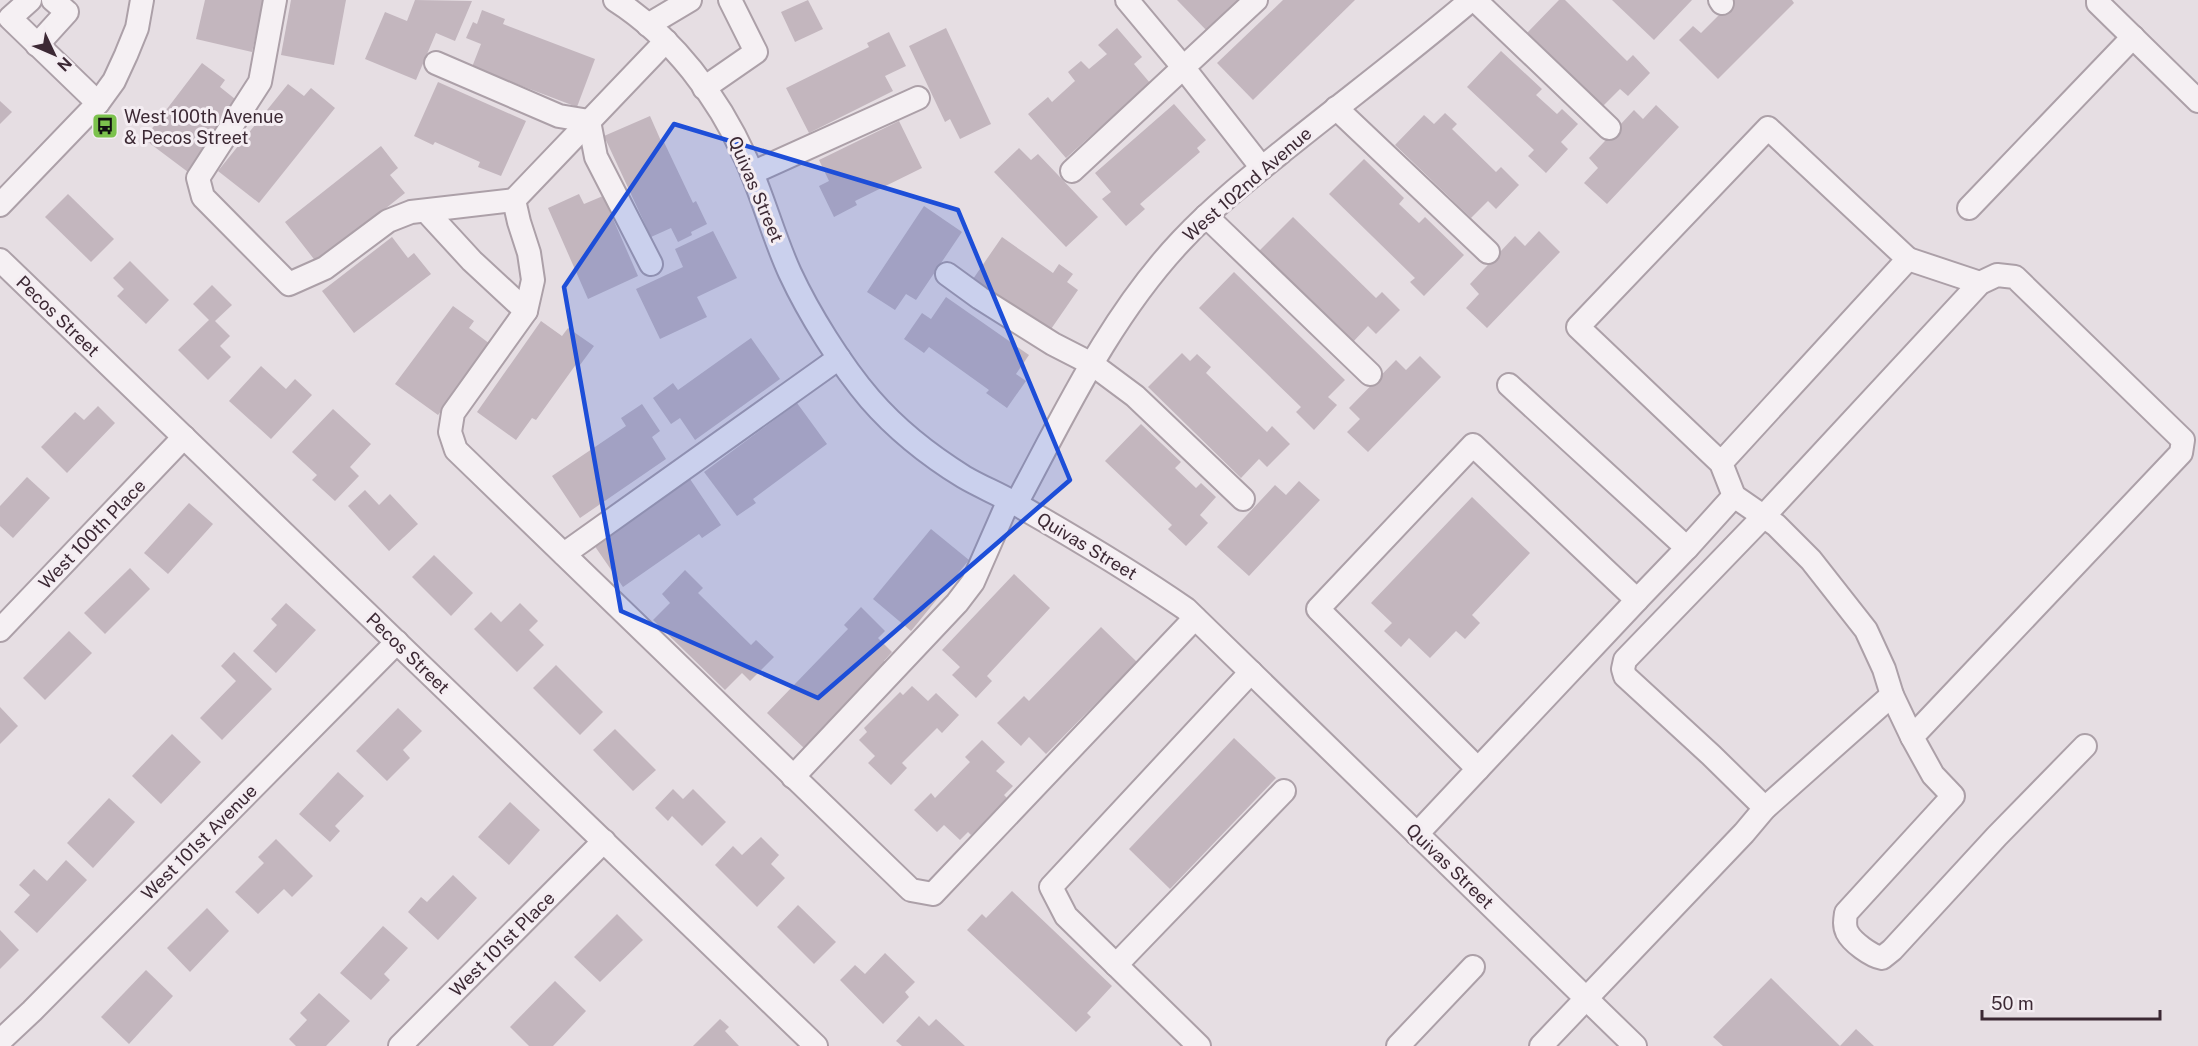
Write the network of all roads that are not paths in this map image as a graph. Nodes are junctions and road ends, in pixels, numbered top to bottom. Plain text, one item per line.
1 (30, 0) edge
2 (53, 0) edge
3 (142, 0) edge
4 (274, 0) edge
5 (615, 0) edge
6 (690, 0) edge
7 (730, 0) edge
8 (1127, 0) edge
9 (1256, 0) edge
10 (1473, 0) edge
11 (2098, 0) edge
12 (648, 25) junction
13 (2133, 37) junction
14 (666, 41) junction
15 (37, 45) junction
16 (436, 63) dead end
17 (1183, 67) junction
18 (704, 88) junction
19 (918, 98) dead end
20 (2198, 101) edge
21 (99, 103) junction
22 (1336, 108) junction
23 (589, 121) junction
24 (1609, 128) dead end
25 (1262, 168) junction
26 (1072, 171) dead end
27 (752, 173) junction
28 (514, 200) junction
29 (0, 205) edge
30 (1969, 208) dead end
31 (426, 211) junction
32 (1206, 216) junction
33 (1488, 252) dead end
34 (1908, 259) junction
35 (0, 260) edge
36 (651, 264) dead end
37 (947, 274) dead end
38 (1980, 283) junction
39 (526, 311) junction
40 (839, 358) junction
41 (1092, 364) junction
42 (1370, 374) dead end
43 (1509, 385) dead end
44 (184, 437) junction
45 (1721, 463) junction
46 (1734, 496) junction
47 (1243, 499) dead end
48 (1012, 502) junction
49 (1764, 516) junction
50 (1687, 548) junction
51 (564, 554) junction
52 (1637, 600) junction
53 (1195, 618) junction
54 (0, 630) edge
55 (397, 642) junction
56 (1251, 672) junction
57 (1892, 695) junction
58 (1912, 738) junction
59 (2085, 746) dead end
60 (1478, 769) junction
61 (793, 777) junction
62 (1284, 791) dead end
63 (1765, 808) junction
64 (1417, 834) junction
65 (604, 841) junction
66 (1116, 965) junction
67 (1473, 967) dead end
68 (1586, 998) junction
69 (0, 1041) edge
70 (811, 1044) edge
71 (400, 1046) edge
72 (1199, 1046) edge
73 (1398, 1046) edge
74 (1541, 1046) edge
75 (1635, 1046) edge

1 - 15 street
2 - 15 street
3 - 21 street
4 - 31 street
5 - 12 street, Quivas Street
6 - 12 street
7 - 18 street
8 - 17 street
9 - 17 street
10 - 22 street, West 102nd Avenue
10 - 24 street
11 - 13 street
12 - 14 street, Quivas Street
13 - 20 street
13 - 30 street
14 - 18 street, Quivas Street
14 - 23 street
15 - 21 street
16 - 23 street
17 - 25 street
17 - 26 street
18 - 27 street, Quivas Street
19 - 27 street
21 - 29 street
22 - 25 street, West 102nd Avenue
22 - 33 street
23 - 28 street
23 - 36 street
25 - 32 street, West 102nd Avenue
27 - 40 street, Quivas Street
28 - 31 street
28 - 39 street
31 - 39 street
32 - 41 street, West 102nd Avenue
32 - 42 street
34 - 38 street
34 - 45 street
34 - 45 street
35 - 44 street, Pecos Street
37 - 41 street
38 - 49 street
38 - 58 street
39 - 51 street
40 - 48 street, Quivas Street
40 - 51 street
41 - 47 street
41 - 48 street, West 102nd Avenue
43 - 50 street
44 - 54 street, West 100th Place
44 - 55 street, Pecos Street
45 - 46 street
46 - 49 street
46 - 50 street
48 - 53 street, Quivas Street
48 - 61 street, West 102nd Avenue
49 - 57 street
49 - 63 street
50 - 52 street
51 - 61 street
52 - 60 street
52 - 60 street
53 - 56 street, Quivas Street
53 - 61 street
55 - 65 street, Pecos Street
55 - 69 street, West 101st Avenue
56 - 64 street, Quivas Street
56 - 66 street
57 - 58 street
57 - 63 street
58 - 59 street
60 - 64 street
62 - 66 street
63 - 68 street
64 - 68 street, Quivas Street
65 - 70 street, Pecos Street
65 - 71 street, West 101st Place
66 - 72 street
67 - 73 street
68 - 74 street
68 - 75 street, Quivas Street

